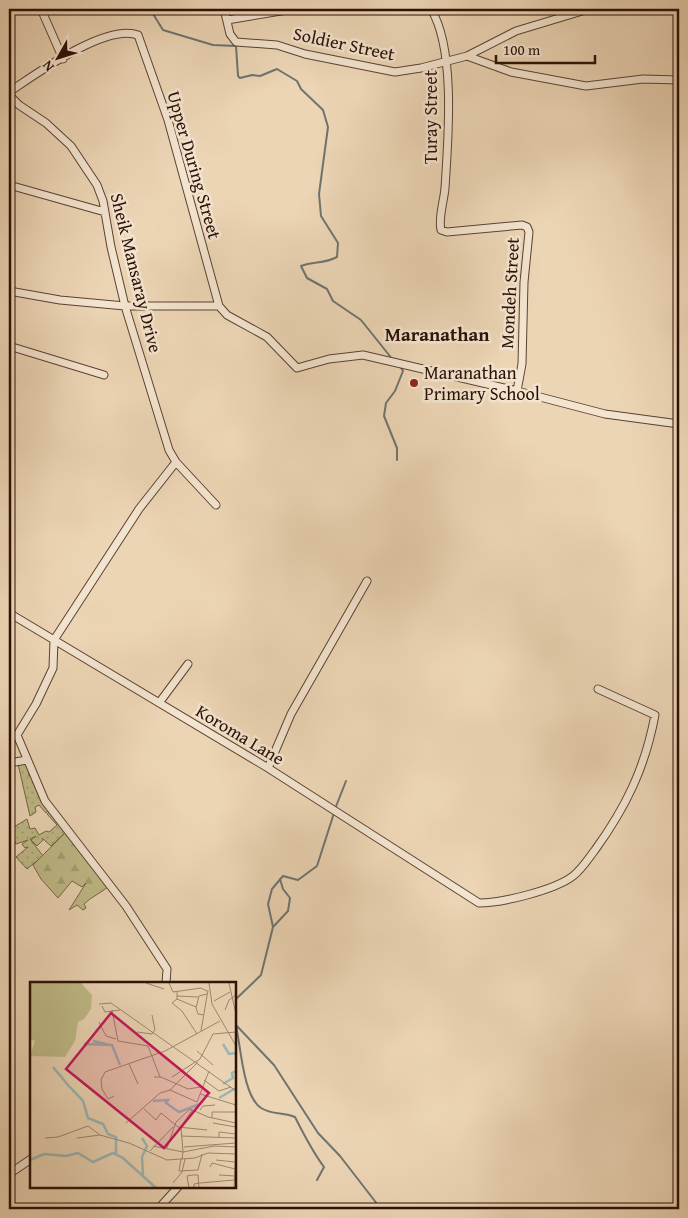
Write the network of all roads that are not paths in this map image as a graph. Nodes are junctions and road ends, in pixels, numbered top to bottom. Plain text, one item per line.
1 (41, 9) edge
2 (209, 9) edge
3 (222, 9) edge
4 (293, 9) edge
5 (431, 9) edge
6 (590, 9) edge
7 (227, 20) junction
8 (467, 56) junction
9 (63, 59) junction
10 (446, 60) junction
11 (679, 80) edge
12 (9, 93) edge
13 (9, 185) edge
14 (105, 212) junction
15 (440, 228) joint
16 (9, 291) edge
17 (125, 306) junction
18 (219, 306) junction
19 (9, 346) edge
20 (104, 375) dead end
21 (517, 391) junction
22 (679, 424) edge
23 (176, 462) junction
24 (216, 505) dead end
25 (367, 581) dead end
26 (9, 613) edge
27 (54, 640) junction
28 (188, 664) dead end
29 (598, 689) dead end
30 (159, 704) junction
31 (27, 760) junction
32 (9, 763) edge
33 (268, 768) junction
34 (166, 982) edge
35 (30, 1159) edge
36 (9, 1174) edge
37 (177, 1188) edge
38 (158, 1209) edge

1 - 9 street
2 - 3 street
3 - 7 street
4 - 7 street
5 - 10 street, Turay Street
6 - 8 street, Soldier Street
7 - 10 street, Soldier Street
8 - 10 street, Soldier Street
8 - 11 street
9 - 12 street
9 - 18 street, Upper During Street
10 - 15 street, Turay Street
12 - 14 street, Sheik Mansaray Drive
13 - 14 street
14 - 17 street, Sheik Mansaray Drive
15 - 21 street, Mondeh Street
16 - 17 street
17 - 18 street
17 - 23 street, Sheik Mansaray Drive
18 - 21 street
19 - 20 street
21 - 22 street
23 - 24 street, Sheik Mansaray Drive
23 - 27 street
25 - 33 street
26 - 27 street, Koroma Lane
27 - 30 street, Koroma Lane
27 - 31 street
28 - 30 street
29 - 33 street, Koroma Lane
30 - 33 street, Koroma Lane
31 - 32 street
31 - 34 street
35 - 36 street
37 - 38 street

